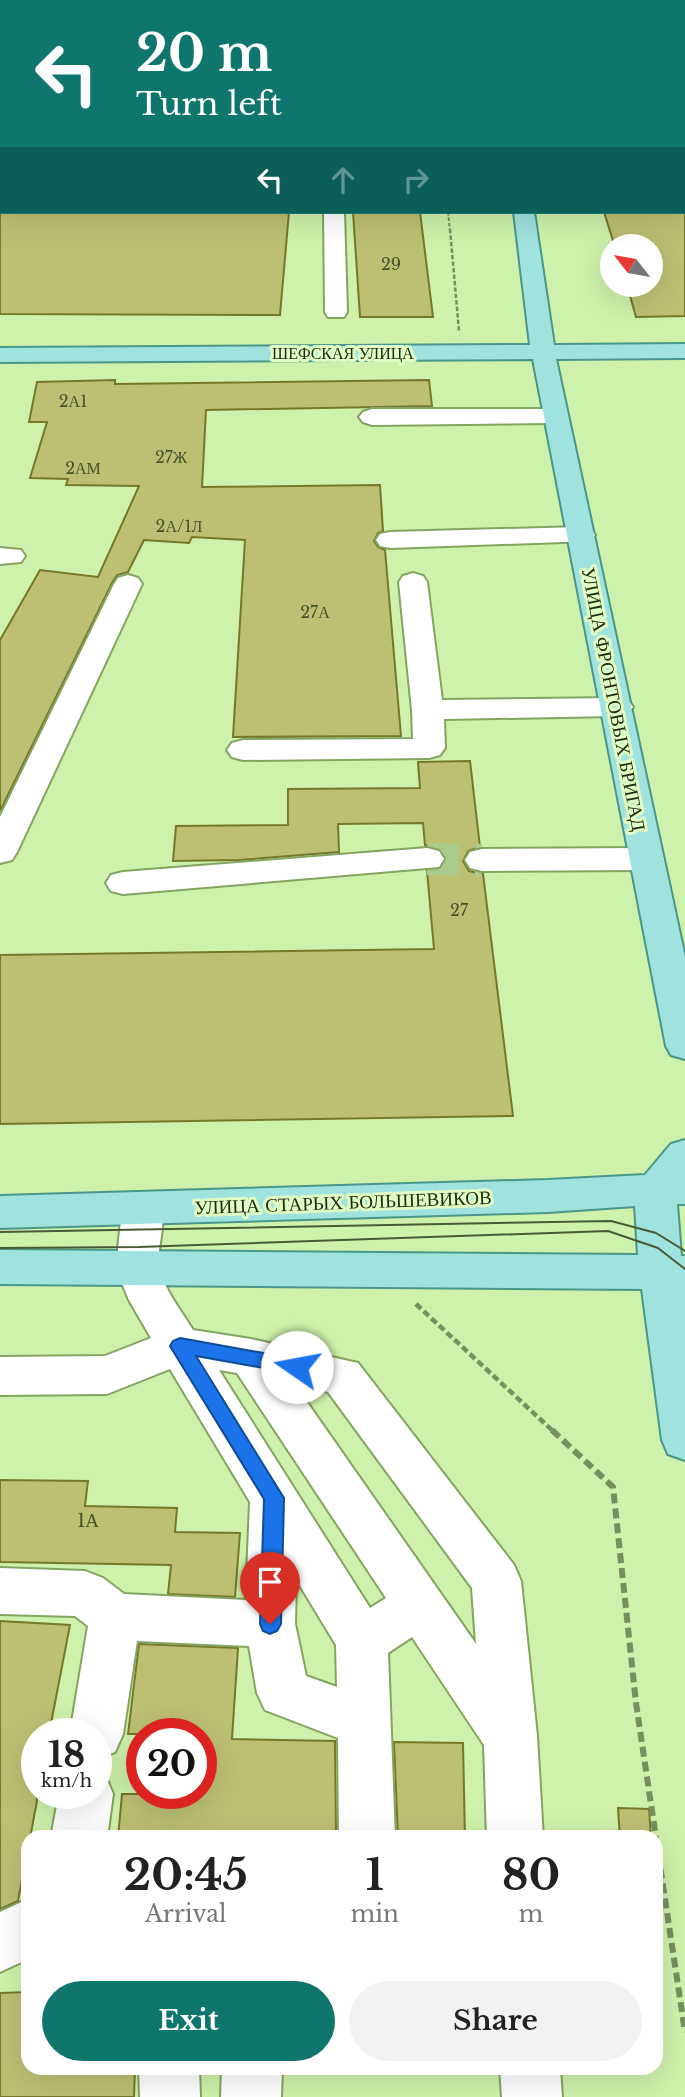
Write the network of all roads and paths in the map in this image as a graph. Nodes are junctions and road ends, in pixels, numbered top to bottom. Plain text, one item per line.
1 (334, 214) edge
2 (448, 214) edge
3 (524, 214) edge
4 (336, 312) dead end
5 (460, 338) dead end
6 (685, 351) edge
7 (544, 352) junction
8 (0, 355) edge
9 (556, 416) junction
10 (372, 417) dead end
11 (581, 535) junction
12 (390, 540) dead end
13 (413, 582) dead end
14 (128, 584) dead end
15 (617, 708) junction
16 (428, 710) junction
17 (243, 750) dead end
18 (0, 852) edge
19 (426, 859) tunnel mouth
20 (647, 859) junction
21 (482, 860) tunnel mouth
22 (123, 883) dead end
23 (685, 1046) edge
24 (685, 1155) edge
25 (671, 1189) edge
26 (143, 1210) junction
27 (0, 1212) edge
28 (0, 1266) edge
29 (138, 1269) junction
30 (673, 1273) edge
31 (410, 1299) dead end
32 (180, 1346) junction
33 (251, 1357) junction
34 (0, 1376) edge
35 (685, 1440) edge
36 (274, 1498) junction
37 (0, 1591) edge
38 (419, 1605) junction
39 (115, 1617) junction
40 (270, 1624) junction
41 (362, 1641) junction
42 (99, 1718) edge
43 (364, 1722) junction
44 (510, 1738) junction
45 (84, 1809) edge
46 (80, 1830) edge
47 (367, 1830) edge
48 (514, 1830) edge
49 (655, 1830) edge
50 (663, 1885) edge
51 (21, 1932) edge
52 (0, 1943) edge
53 (685, 2032) edge
54 (169, 2075) edge
55 (252, 2075) edge
56 (530, 2075) edge
57 (170, 2097) edge
58 (251, 2097) edge
59 (532, 2097) edge

1 - 4 lane
2 - 5 path
3 - 7 main road
6 - 7 main road, ШЕФСКАЯ УЛИЦА
7 - 8 main road, ШЕФСКАЯ УЛИЦА
7 - 9 main road, УЛИЦА ФРОНТОВЫХ БРИГАД
9 - 10 lane
9 - 11 main road, УЛИЦА ФРОНТОВЫХ БРИГАД
11 - 12 lane
11 - 15 main road, УЛИЦА ФРОНТОВЫХ БРИГАД
13 - 16 lane
14 - 18 lane
15 - 16 lane
15 - 20 main road, УЛИЦА ФРОНТОВЫХ БРИГАД
16 - 17 lane
19 - 22 lane
20 - 21 lane
20 - 23 main road, УЛИЦА ФРОНТОВЫХ БРИГАД
24 - 25 main road
25 - 26 main road, УЛИЦА СТАРЫХ БОЛЬШЕВИКОВ
25 - 30 main road
26 - 27 main road, УЛИЦА СТАРЫХ БОЛЬШЕВИКОВ
26 - 29 lane
28 - 29 main road
29 - 30 main road
29 - 32 lane
30 - 35 main road
31 - 49 path
32 - 33 lane
32 - 34 lane
32 - 36 lane
33 - 38 lane
33 - 44 lane
36 - 40 lane
36 - 41 lane
37 - 39 lane
38 - 41 lane
38 - 44 lane
39 - 40 lane
39 - 42 lane
40 - 43 lane
41 - 43 lane
43 - 47 lane
44 - 48 lane
45 - 46 lane
50 - 53 path
51 - 52 lane
54 - 57 lane
55 - 58 lane
56 - 59 lane

